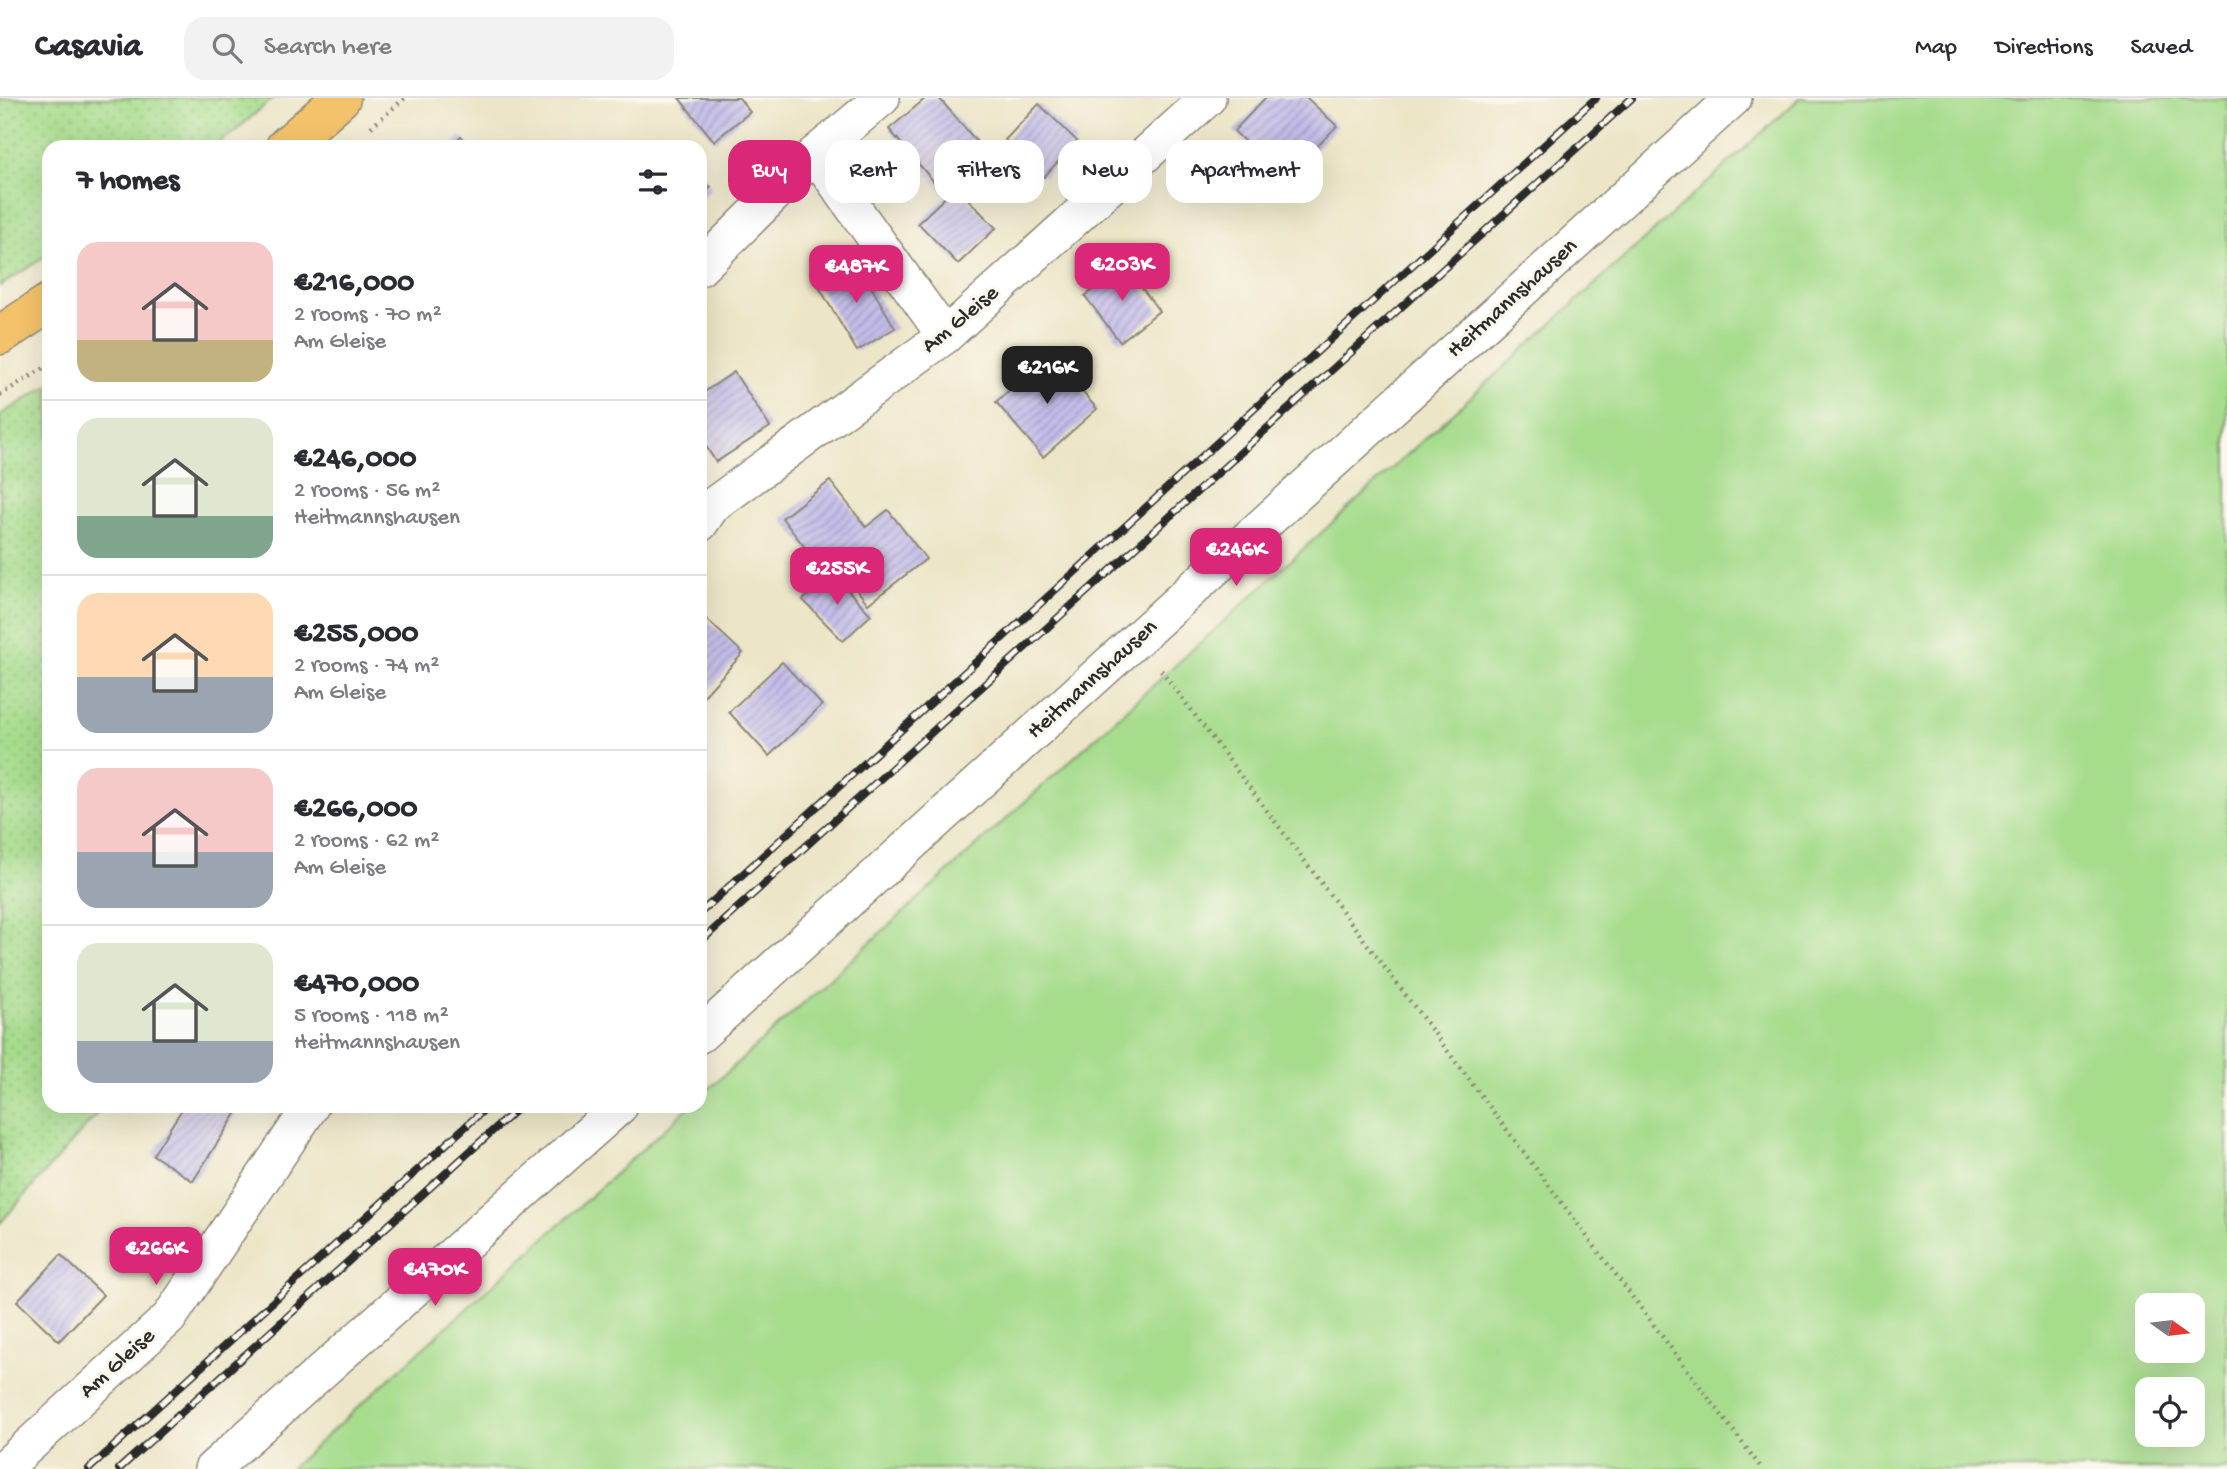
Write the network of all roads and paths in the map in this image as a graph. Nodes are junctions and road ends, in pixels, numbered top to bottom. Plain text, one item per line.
1 (341, 98) edge
2 (405, 98) edge
3 (882, 98) edge
4 (1208, 98) edge
5 (1734, 98) edge
6 (368, 131) dead end
7 (293, 140) edge
8 (815, 154) junction
9 (707, 261) edge
10 (42, 308) edge
11 (0, 335) edge
12 (945, 336) junction
13 (42, 369) edge
14 (0, 395) edge
15 (707, 514) edge
16 (1138, 639) junction
17 (707, 1029) edge
18 (306, 1113) edge
19 (612, 1113) edge
20 (3, 1469) edge
21 (212, 1469) edge
22 (1762, 1469) edge

1 - 7 main road
2 - 6 path
3 - 8 street
4 - 12 street, Am Gleise
5 - 16 street, Heitmannshausen
8 - 9 street
8 - 12 street
10 - 11 main road
12 - 15 street, Am Gleise
13 - 14 path
16 - 17 street, Heitmannshausen
16 - 22 path
18 - 20 street, Am Gleise
19 - 21 street

